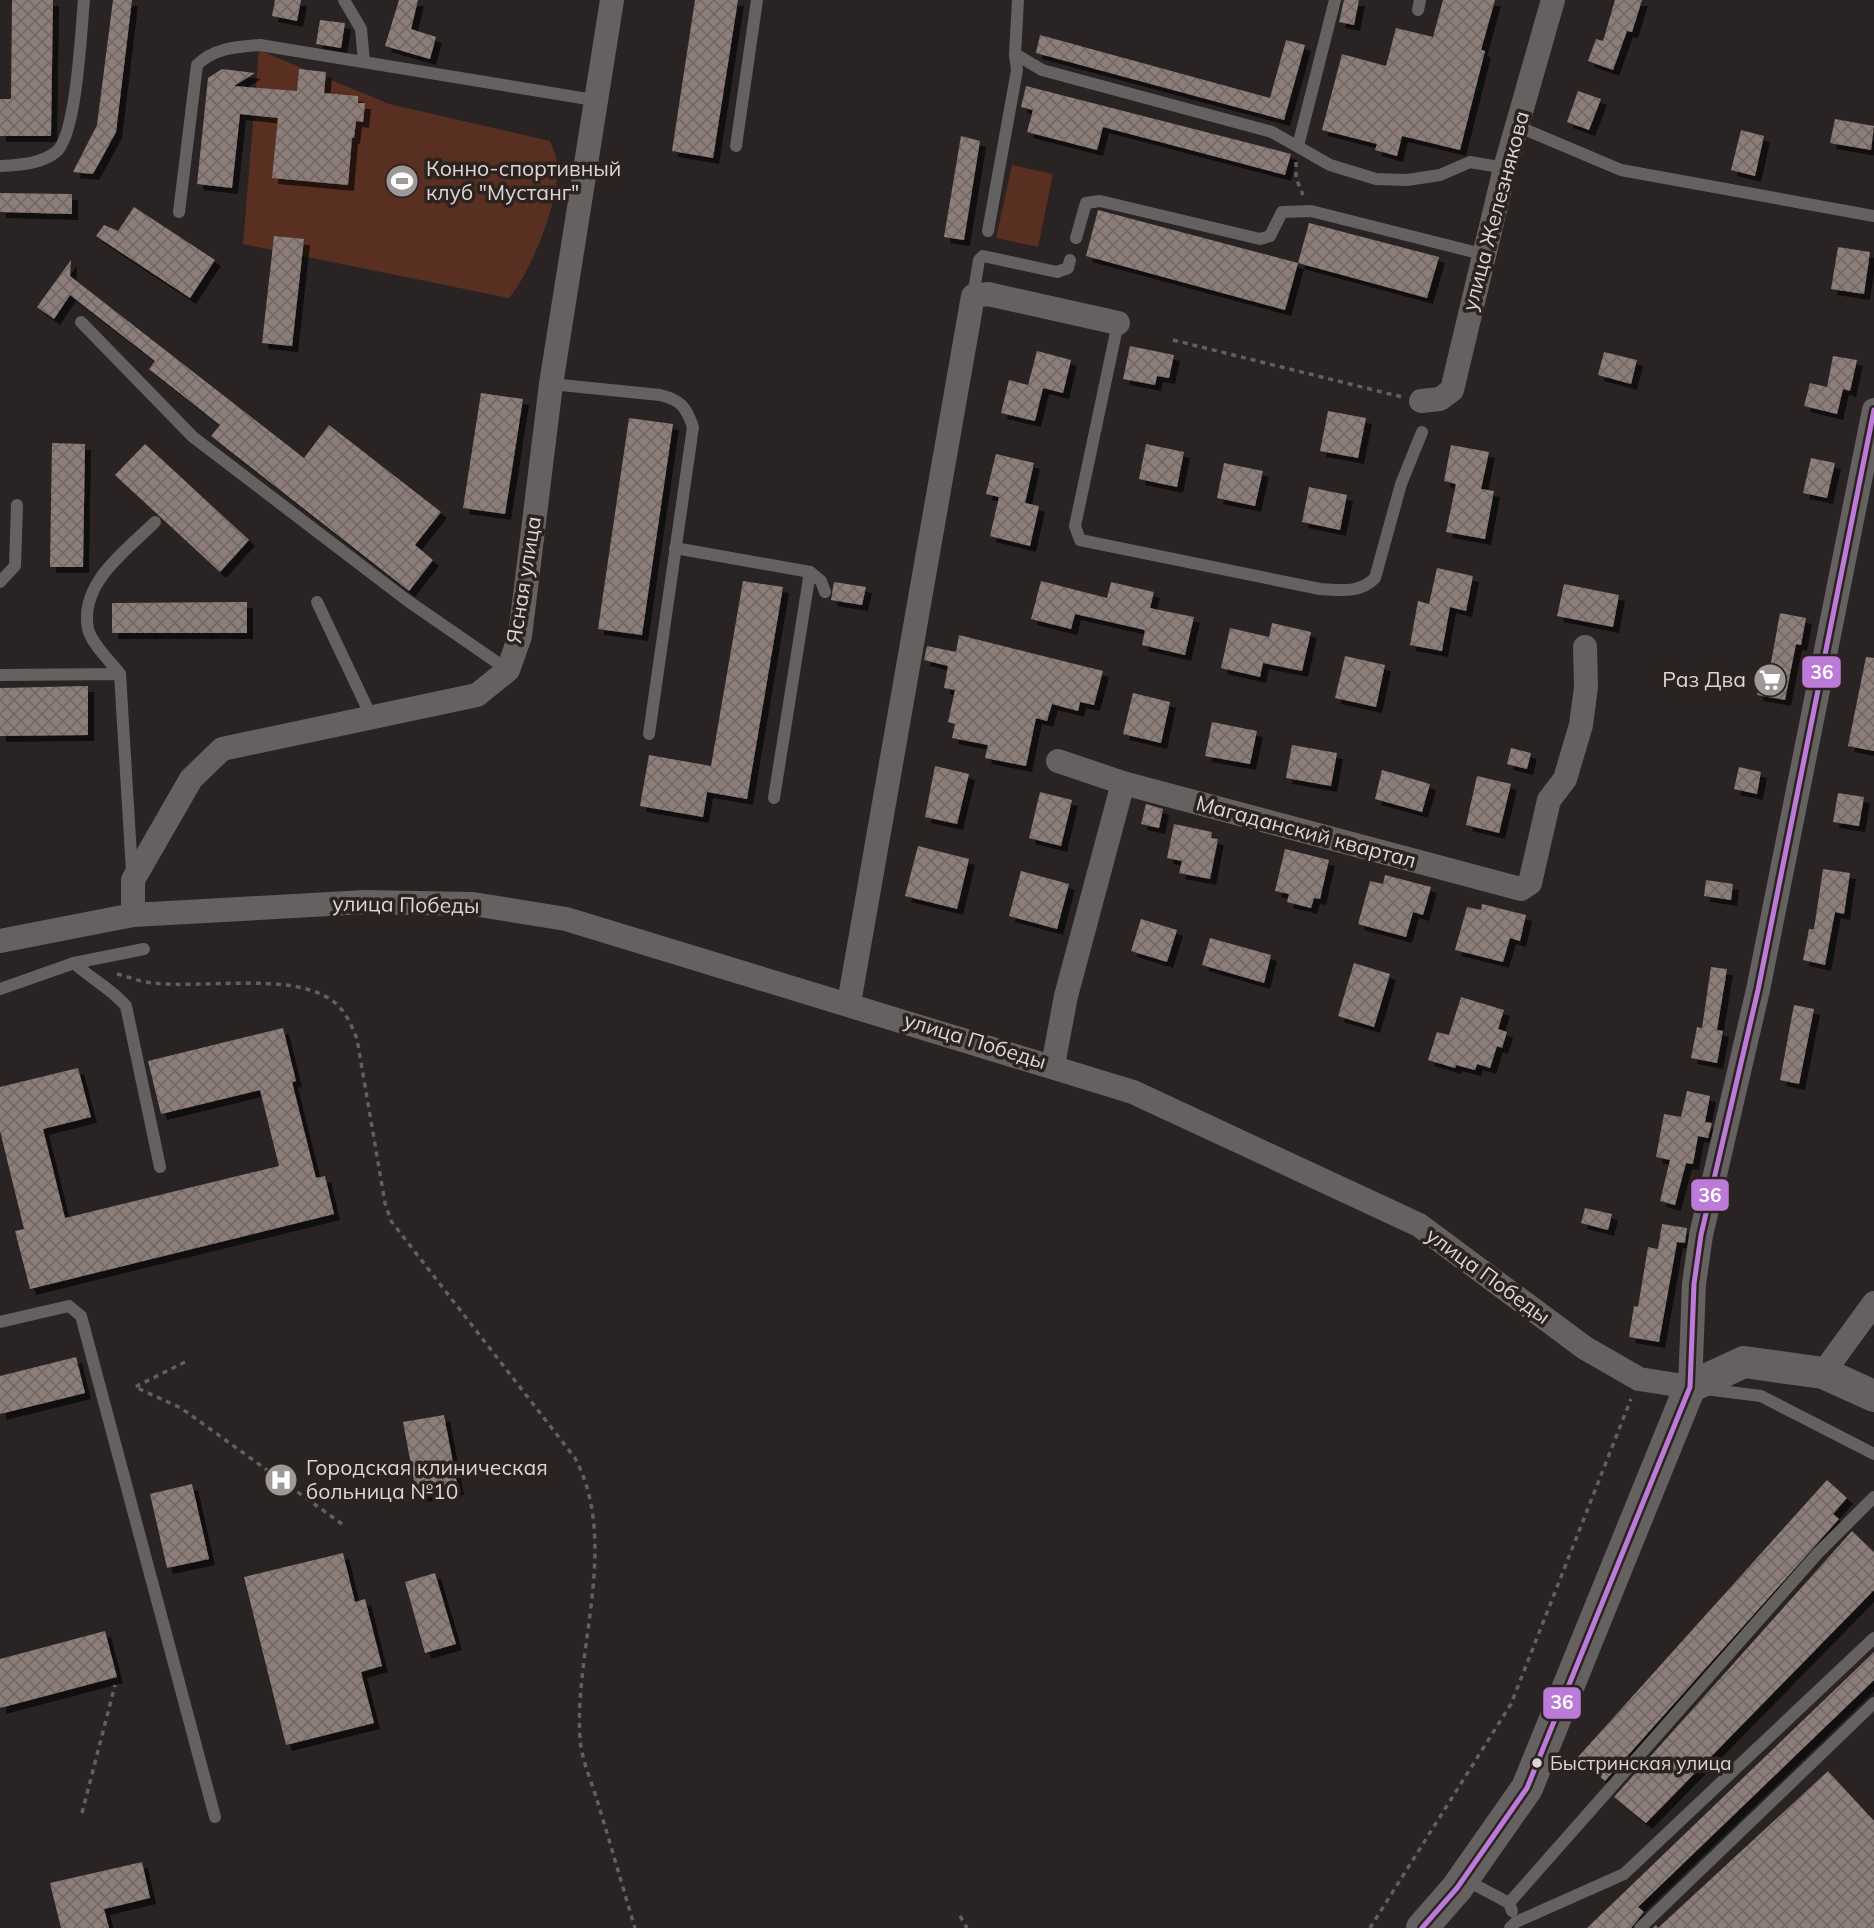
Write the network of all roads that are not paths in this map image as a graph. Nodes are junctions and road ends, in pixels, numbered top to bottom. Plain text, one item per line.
1 (84, 0) edge
2 (344, 0) edge
3 (612, 0) edge
4 (757, 0) edge
5 (1018, 0) edge
6 (1335, 0) edge
7 (1553, 0) edge
8 (1015, 54) junction
9 (364, 62) junction
10 (594, 100) junction
11 (1517, 125) junction
12 (736, 146) dead end
13 (1298, 146) junction
14 (0, 166) edge
15 (1505, 168) junction
16 (178, 212) dead end
17 (1874, 216) edge
18 (988, 230) dead end
19 (1076, 238) dead end
20 (1482, 254) junction
21 (1070, 260) dead end
22 (973, 296) junction
23 (81, 322) dead end
24 (1118, 323) joint
25 (551, 384) junction
26 (1421, 401) road end
27 (1874, 410) edge
28 (1422, 432) dead end
29 (17, 505) dead end
30 (155, 522) dead end
31 (676, 548) junction
32 (810, 572) junction
33 (0, 582) edge
34 (825, 592) dead end
35 (317, 602) dead end
36 (1584, 648) dead end
37 (508, 670) junction
38 (120, 674) junction
39 (0, 675) edge
40 (371, 716) junction
41 (649, 734) dead end
42 (1058, 761) dead end
43 (1123, 783) junction
44 (774, 798) dead end
45 (133, 880) junction
46 (133, 915) junction
47 (0, 941) edge
48 (144, 948) dead end
49 (74, 963) junction
50 (0, 989) edge
51 (849, 1003) junction
52 (1053, 1065) junction
53 (159, 1167) dead end
54 (1874, 1303) edge
55 (0, 1322) edge
56 (1823, 1373) junction
57 (1690, 1387) junction
58 (1874, 1396) edge
59 (1874, 1454) edge
60 (1874, 1497) edge
61 (1874, 1638) edge
62 (1874, 1703) edge
63 (215, 1817) dead end
64 (1464, 1878) junction
65 (1509, 1903) junction
66 (1513, 1925) edge
67 (1422, 1928) edge
68 (1640, 1928) edge

1 - 14 lane
2 - 9 lane
3 - 10 street, Ясная улица
4 - 12 lane
5 - 8 lane
6 - 13 lane
7 - 11 street, улица Железнякова
8 - 13 lane
8 - 18 lane
9 - 10 lane
9 - 16 lane
10 - 25 street, Ясная улица
11 - 15 street, улица Железнякова
11 - 17 lane
13 - 15 lane
15 - 20 street, улица Железнякова
19 - 20 lane
20 - 26 street, улица Железнякова
21 - 22 lane
22 - 24 street
22 - 51 street
23 - 37 lane
24 - 28 lane
25 - 31 lane
25 - 37 street, Ясная улица
27 - 57 street
29 - 33 lane
30 - 38 lane
31 - 32 lane
31 - 41 lane
32 - 34 lane
32 - 44 lane
35 - 40 lane
36 - 43 street, Магаданский квартал
37 - 40 street, Ясная улица
38 - 39 lane
38 - 45 lane
40 - 45 street, Ясная улица
42 - 43 street, Магаданский квартал
43 - 52 street
45 - 46 street, Ясная улица
46 - 47 street, улица Победы
46 - 51 street, улица Победы
48 - 49 lane
49 - 50 lane
49 - 53 lane
51 - 52 street, улица Победы
52 - 57 street, улица Победы
54 - 56 street
55 - 63 lane
56 - 57 street
56 - 58 street
57 - 59 lane
57 - 64 street
60 - 65 lane
61 - 66 lane
62 - 68 lane
64 - 65 lane
64 - 67 street
65 - 66 lane

